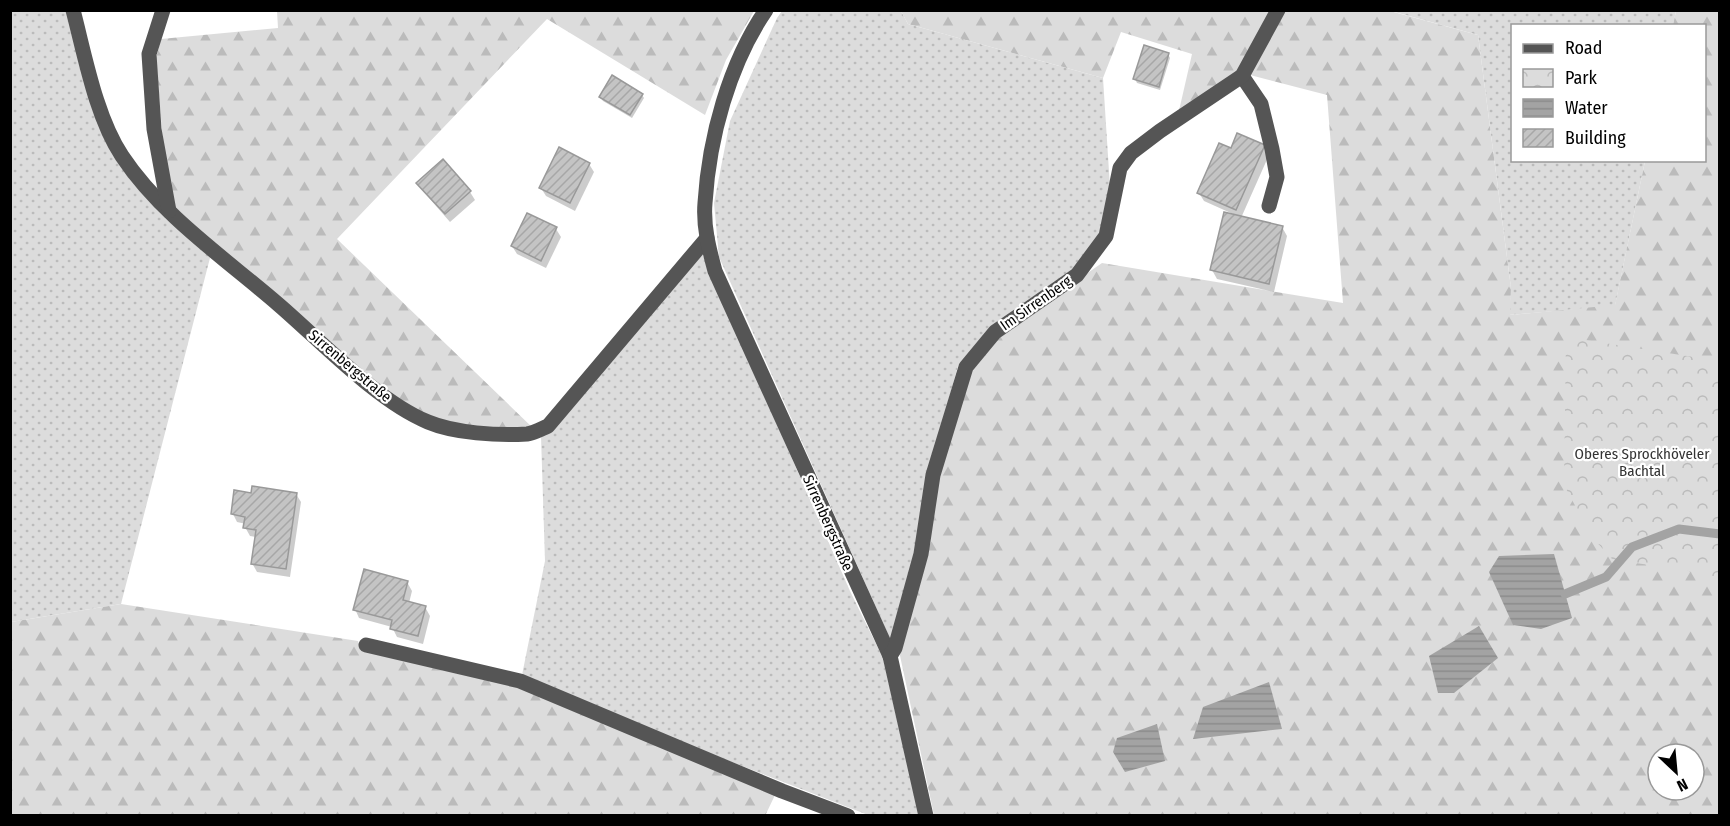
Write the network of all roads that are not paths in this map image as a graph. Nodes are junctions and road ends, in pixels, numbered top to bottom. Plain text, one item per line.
1 (73, 10) edge
2 (163, 10) edge
3 (766, 10) edge
4 (1278, 10) edge
5 (1242, 76) junction
6 (1269, 206) dead end
7 (170, 211) junction
8 (707, 238) junction
9 (366, 645) dead end
10 (890, 656) junction
11 (848, 816) edge
12 (926, 816) edge

1 - 7 street, Sirrenbergstraße
2 - 7 street
3 - 8 street, Sirrenbergstraße
4 - 5 street, Im Sirrenberg
5 - 6 street
5 - 10 street, Im Sirrenberg
7 - 8 street, Sirrenbergstraße
8 - 10 street, Sirrenbergstraße
9 - 11 street
10 - 12 street, Sirrenbergstraße

